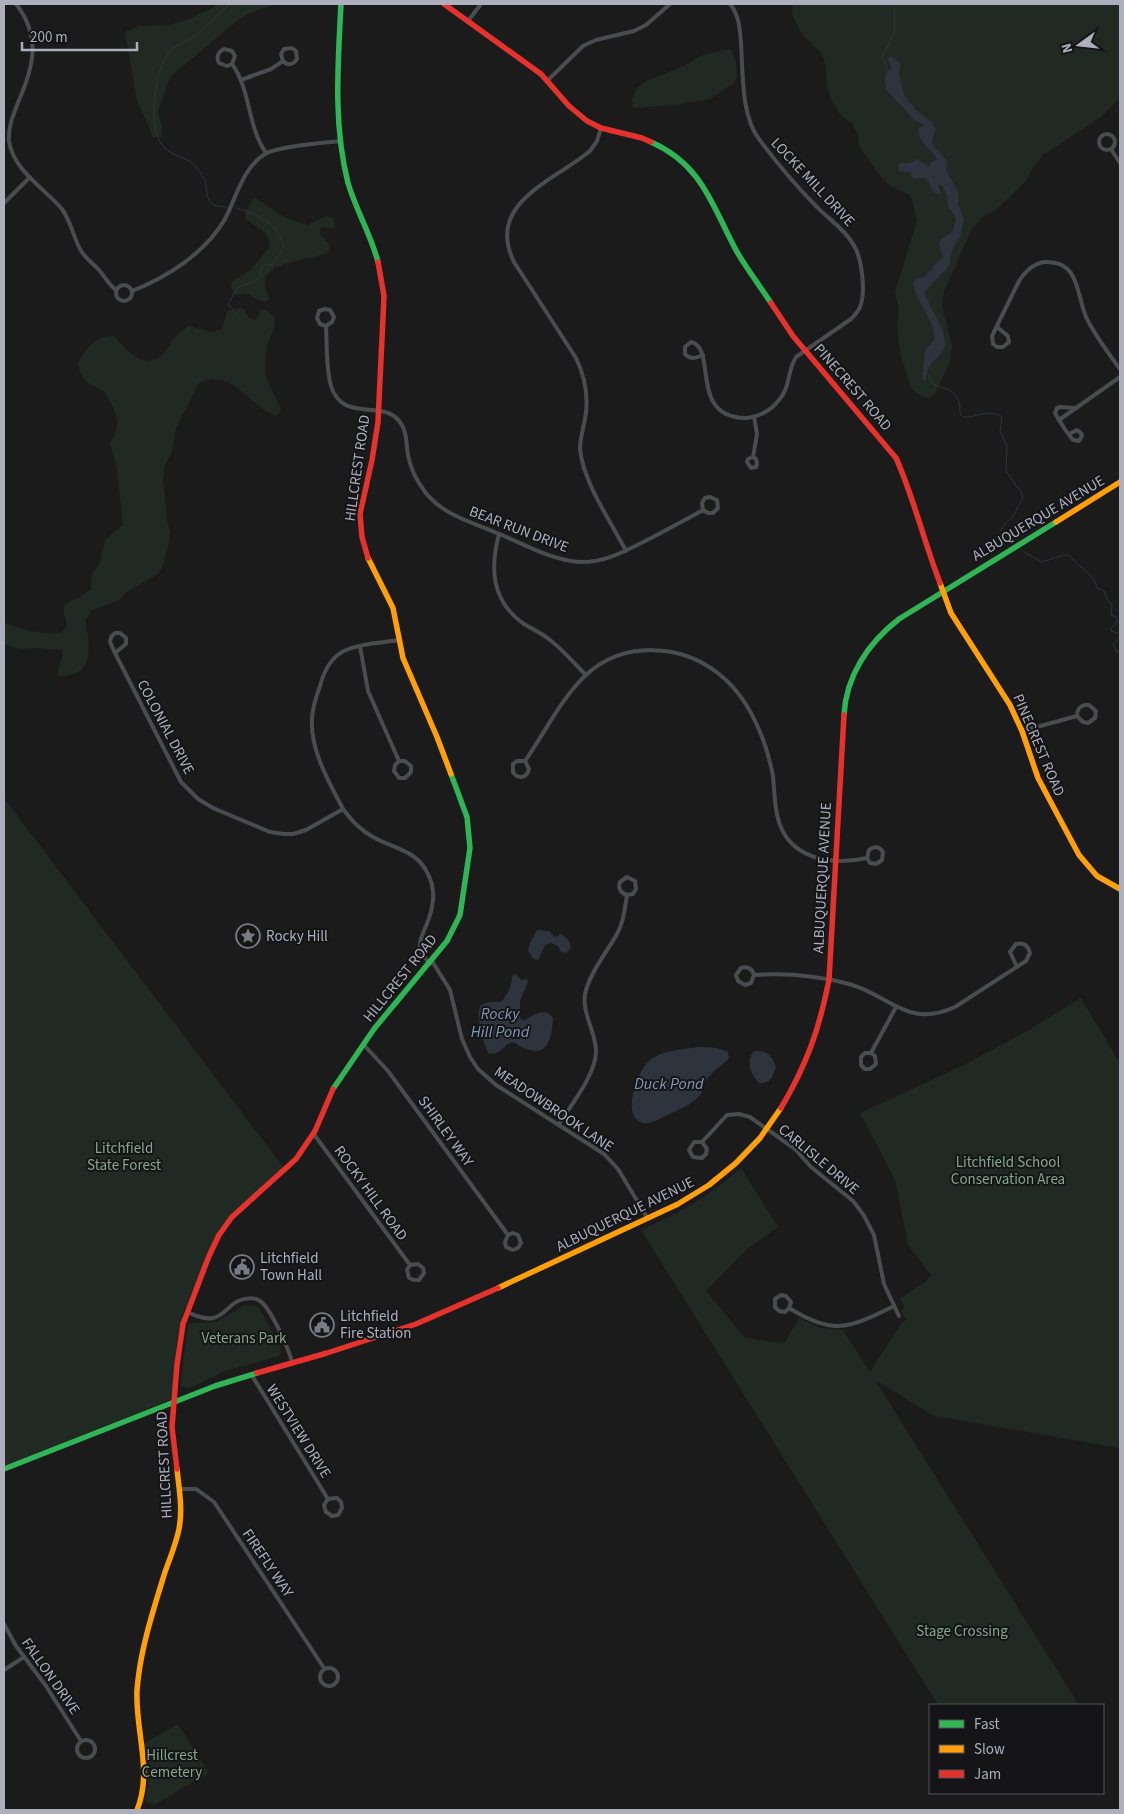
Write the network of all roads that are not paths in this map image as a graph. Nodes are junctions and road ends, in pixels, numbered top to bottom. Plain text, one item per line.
1 (16, 4) edge
2 (341, 4) edge
3 (444, 4) edge
4 (481, 4) edge
5 (670, 4) edge
6 (730, 4) edge
7 (468, 22) junction
8 (283, 62) junction
9 (232, 64) junction
10 (241, 80) junction
11 (548, 80) junction
12 (601, 128) junction
13 (341, 141) junction
14 (1111, 149) junction
15 (266, 153) junction
16 (1120, 163) edge
17 (30, 177) junction
18 (4, 203) edge
19 (116, 290) junction
20 (132, 291) junction
21 (326, 326) junction
22 (996, 327) junction
23 (804, 350) junction
24 (702, 355) junction
25 (1120, 369) edge
26 (1120, 377) edge
27 (1076, 408) junction
28 (378, 411) junction
29 (754, 417) junction
30 (1059, 420) junction
31 (1069, 434) dead end
32 (753, 457) dead end
33 (1120, 482) edge
34 (704, 510) junction
35 (499, 534) junction
36 (626, 551) junction
37 (942, 591) junction
38 (399, 640) junction
39 (360, 646) junction
40 (115, 653) junction
41 (586, 675) junction
42 (1077, 716) junction
43 (1022, 731) junction
44 (399, 761) junction
45 (525, 762) junction
46 (342, 809) junction
47 (867, 858) junction
48 (836, 861) junction
49 (1120, 889) edge
50 (627, 895) junction
51 (431, 962) junction
52 (1016, 967) junction
53 (754, 975) junction
54 (829, 980) junction
55 (896, 1007) junction
56 (363, 1044) junction
57 (871, 1053) junction
58 (559, 1124) junction
59 (767, 1130) junction
60 (313, 1133) junction
61 (702, 1142) junction
62 (648, 1219) junction
63 (508, 1235) junction
64 (410, 1265) junction
65 (894, 1306) junction
66 (790, 1308) junction
67 (187, 1312) junction
68 (899, 1316) dead end
69 (292, 1362) junction
70 (251, 1374) junction
71 (173, 1402) junction
72 (4, 1469) edge
73 (180, 1489) junction
74 (328, 1499) junction
75 (4, 1624) edge
76 (24, 1657) junction
77 (324, 1668) junction
78 (4, 1670) edge
79 (81, 1741) junction
80 (137, 1810) edge

1 - 17 street
2 - 13 street, HILLCREST ROAD
3 - 7 street, PINECREST ROAD
4 - 7 street
5 - 11 street
6 - 23 street, LOCKE MILL DRIVE
7 - 11 street, PINECREST ROAD
8 - 8 street
8 - 10 street
9 - 9 street
9 - 10 street
10 - 15 street
11 - 12 street, PINECREST ROAD
12 - 23 street, PINECREST ROAD
12 - 36 street
13 - 15 street
13 - 28 street, HILLCREST ROAD
14 - 14 street
14 - 16 street
15 - 20 street
17 - 18 street
17 - 19 street
19 - 20 street
19 - 20 street
21 - 21 street
21 - 28 street
22 - 22 street
22 - 25 street
23 - 29 street
23 - 37 street, PINECREST ROAD
24 - 24 street
24 - 29 street
26 - 27 street
27 - 30 street
27 - 30 street
28 - 35 street, BEAR RUN DRIVE
28 - 38 street, HILLCREST ROAD
29 - 32 street
30 - 31 street
33 - 37 street, ALBUQUERQUE AVENUE
34 - 34 street, BEAR RUN DRIVE
34 - 36 street, BEAR RUN DRIVE
35 - 36 street, BEAR RUN DRIVE
35 - 41 street
37 - 43 street, PINECREST ROAD
37 - 48 street, ALBUQUERQUE AVENUE
38 - 39 street
38 - 51 street, HILLCREST ROAD
39 - 44 street
39 - 46 street
40 - 40 street
40 - 46 street, COLONIAL DRIVE
41 - 45 street
41 - 48 street
42 - 42 street
42 - 43 street
43 - 49 street, PINECREST ROAD
44 - 44 street
45 - 45 street
46 - 51 street, MEADOWBROOK LANE
47 - 47 street
47 - 48 street
48 - 54 street, ALBUQUERQUE AVENUE
50 - 50 street
50 - 58 street
51 - 56 street, HILLCREST ROAD
51 - 58 street, MEADOWBROOK LANE
52 - 52 street
52 - 55 street
53 - 53 street
53 - 54 street
54 - 55 street
54 - 59 street, ALBUQUERQUE AVENUE
55 - 57 street
56 - 60 street, HILLCREST ROAD
56 - 63 street, SHIRLEY WAY
57 - 57 street
58 - 62 street, MEADOWBROOK LANE
59 - 61 street, CARLISLE DRIVE
59 - 62 street, ALBUQUERQUE AVENUE
59 - 65 street, CARLISLE DRIVE
60 - 64 street, ROCKY HILL ROAD
60 - 67 street, HILLCREST ROAD
61 - 61 street
62 - 69 street, ALBUQUERQUE AVENUE
63 - 63 street, SHIRLEY WAY
64 - 64 street, ROCKY HILL ROAD
65 - 66 street
65 - 68 street, CARLISLE DRIVE
66 - 66 street
67 - 69 street
67 - 71 street, HILLCREST ROAD
69 - 70 street, ALBUQUERQUE AVENUE
70 - 71 street, ALBUQUERQUE AVENUE
70 - 74 street, WESTVIEW DRIVE
71 - 72 street, ALBUQUERQUE AVENUE
71 - 73 street, HILLCREST ROAD
73 - 77 street, FIREFLY WAY
73 - 80 street, HILLCREST ROAD
74 - 74 street, WESTVIEW DRIVE
75 - 76 street, FALLON DRIVE
76 - 78 street
76 - 79 street, FALLON DRIVE
77 - 77 street, FIREFLY WAY
79 - 79 street, FALLON DRIVE

